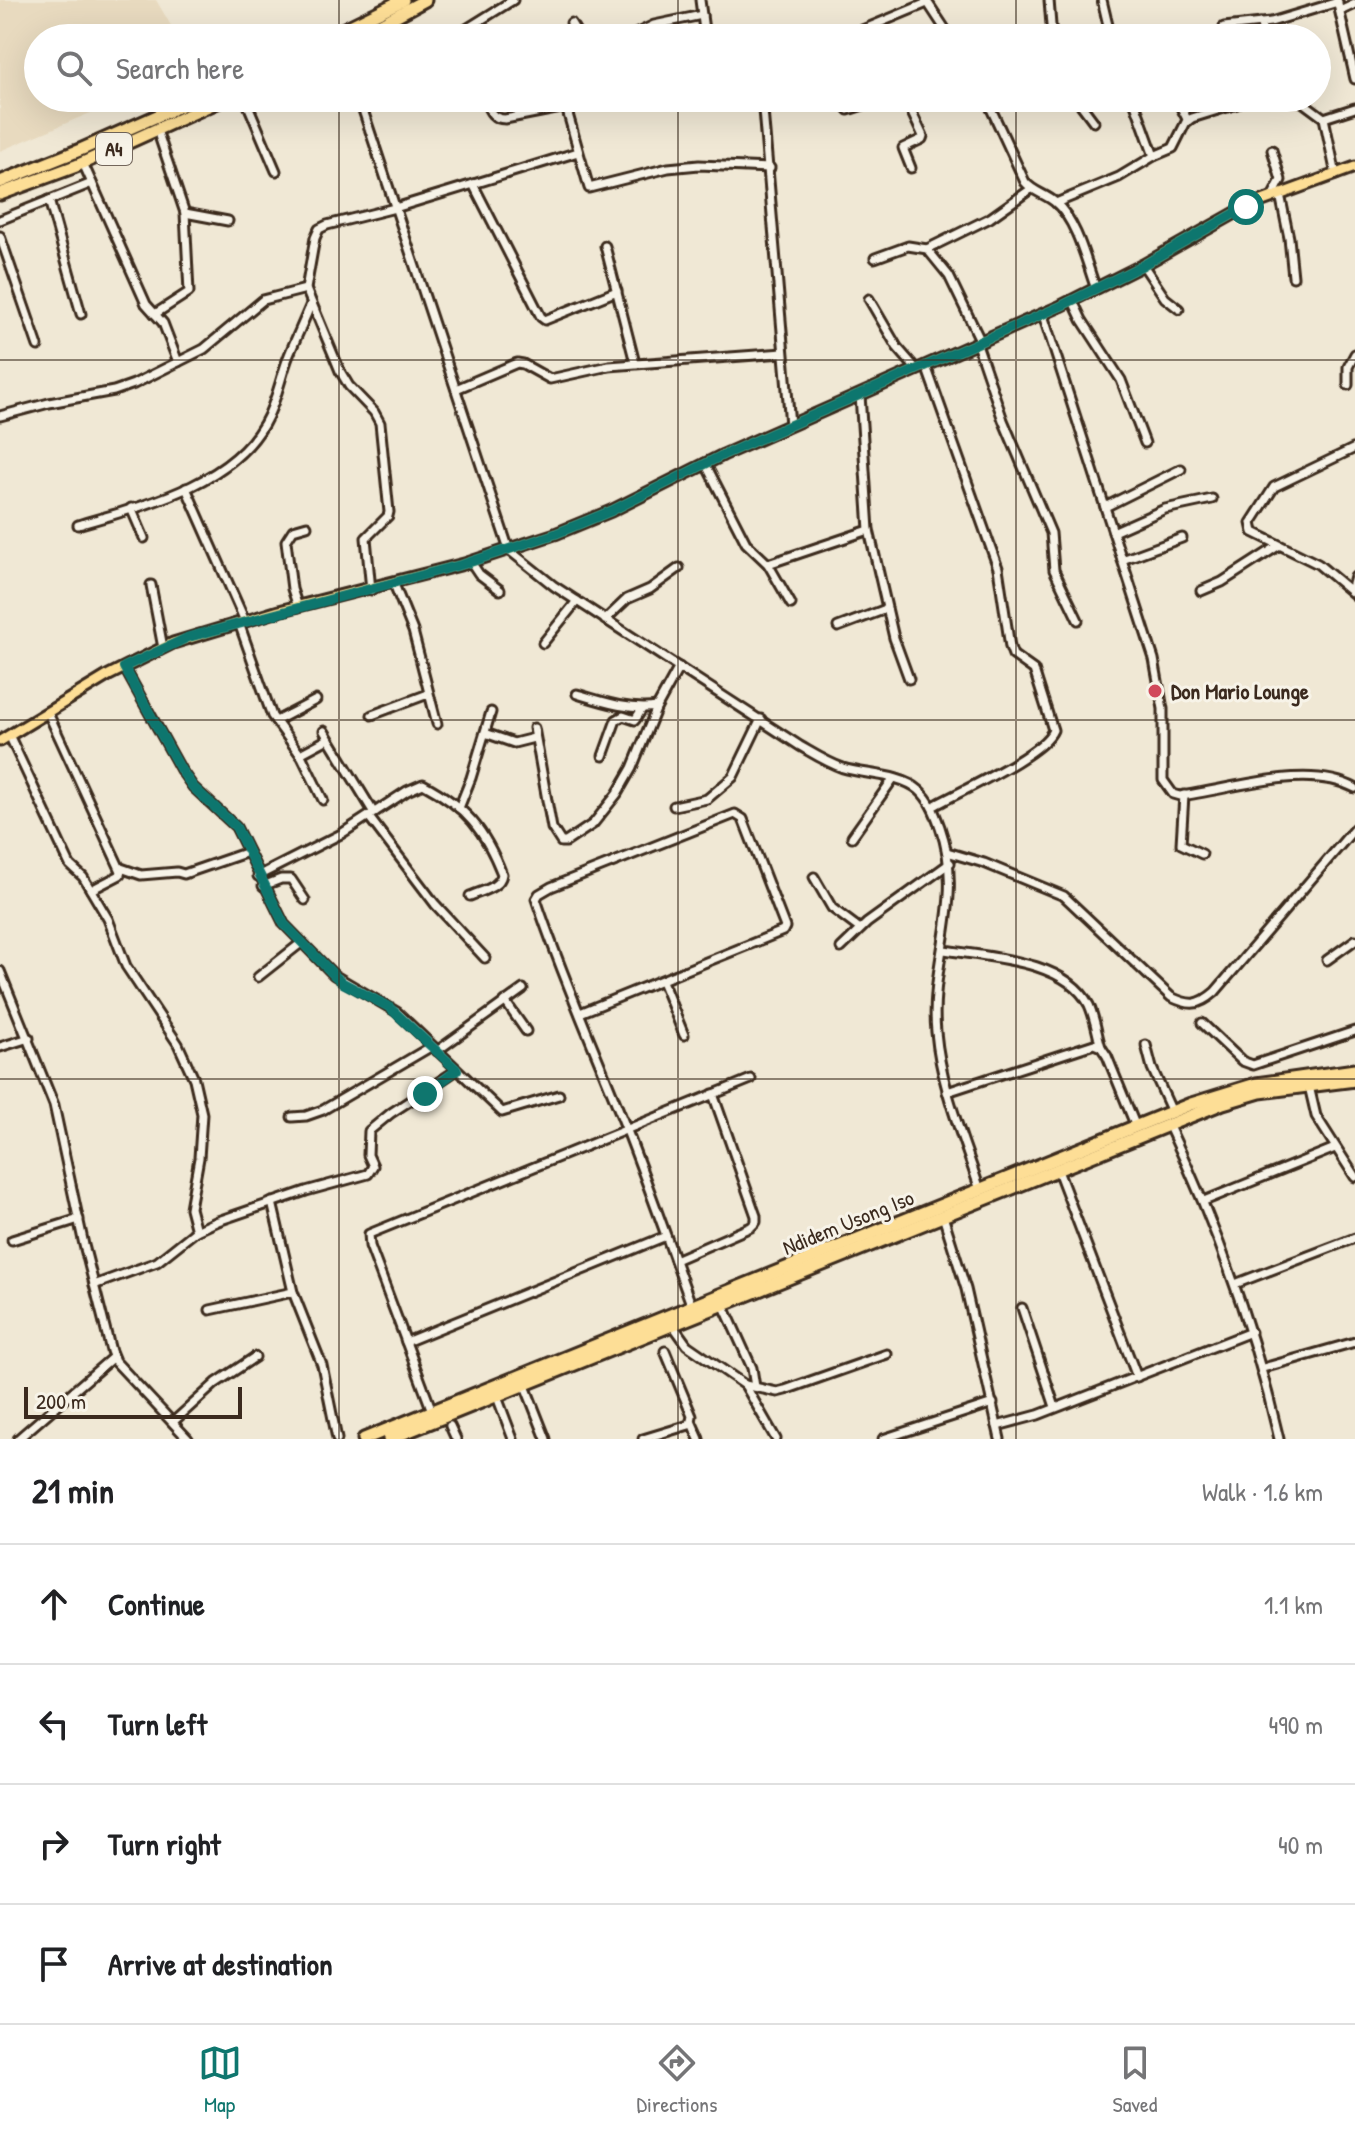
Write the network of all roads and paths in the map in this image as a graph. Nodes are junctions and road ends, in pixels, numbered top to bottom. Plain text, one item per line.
1 (403, 0) edge
2 (425, 0) edge
3 (513, 0) edge
4 (700, 0) edge
5 (1049, 0) edge
6 (1102, 0) edge
7 (926, 1) edge
8 (1355, 4) edge
9 (1338, 5) edge
10 (702, 15) junction
11 (1260, 23) joint
12 (354, 24) edge
13 (381, 24) edge
14 (474, 24) edge
15 (659, 24) edge
16 (703, 24) edge
17 (874, 24) edge
18 (942, 24) edge
19 (1051, 24) edge
20 (1108, 24) edge
21 (1251, 24) edge
22 (1355, 79) edge
23 (1355, 108) edge
24 (166, 112) edge
25 (196, 112) edge
26 (251, 112) edge
27 (364, 112) edge
28 (493, 112) edge
29 (537, 112) edge
30 (567, 112) edge
31 (763, 112) edge
32 (912, 112) edge
33 (992, 112) edge
34 (1086, 112) edge
35 (1138, 112) edge
36 (1183, 112) edge
37 (1214, 112) edge
38 (1316, 112) edge
39 (1324, 118) junction
40 (1188, 121) junction
41 (1094, 122) dead end
42 (157, 130) junction
43 (1272, 150) dead end
44 (578, 152) junction
45 (1154, 156) junction
46 (83, 163) junction
47 (1355, 167) edge
48 (770, 168) junction
49 (911, 168) dead end
50 (276, 171) dead end
51 (1336, 175) junction
52 (0, 182) edge
53 (92, 183) junction
54 (473, 184) junction
55 (1031, 189) junction
56 (0, 194) edge
57 (1276, 195) junction
58 (49, 200) junction
59 (1056, 203) junction
60 (395, 208) junction
61 (185, 213) junction
62 (0, 220) edge
63 (228, 221) dead end
64 (0, 236) edge
65 (605, 246) dead end
66 (927, 249) junction
67 (875, 258) dead end
68 (1143, 265) junction
69 (1293, 277) dead end
70 (306, 289) junction
71 (1096, 289) junction
72 (617, 291) junction
73 (869, 299) dead end
74 (1073, 301) junction
75 (311, 304) junction
76 (1179, 309) dead end
77 (81, 314) dead end
78 (155, 314) junction
79 (1043, 315) junction
80 (979, 343) junction
81 (38, 346) dead end
82 (783, 353) junction
83 (1355, 354) edge
84 (178, 362) junction
85 (635, 363) junction
86 (921, 368) junction
87 (1348, 385) dead end
88 (456, 389) junction
89 (860, 395) junction
90 (0, 416) edge
91 (790, 425) junction
92 (1145, 443) dead end
93 (1355, 448) edge
94 (705, 463) junction
95 (1181, 469) dead end
96 (186, 488) junction
97 (1212, 499) dead end
98 (1105, 507) junction
99 (131, 508) junction
100 (78, 525) dead end
101 (307, 526) dead end
102 (869, 530) junction
103 (1113, 532) junction
104 (144, 538) dead end
105 (1182, 538) dead end
106 (1278, 546) junction
107 (509, 550) junction
108 (1122, 560) junction
109 (471, 562) junction
110 (768, 564) junction
111 (679, 568) dead end
112 (1355, 577) edge
113 (394, 584) junction
114 (151, 585) dead end
115 (371, 590) junction
116 (500, 590) dead end
117 (1201, 591) dead end
118 (1353, 593) edge
119 (577, 601) junction
120 (791, 604) dead end
121 (298, 607) junction
122 (886, 609) junction
123 (605, 620) junction
124 (1078, 620) dead end
125 (242, 622) junction
126 (838, 627) dead end
127 (543, 643) dead end
128 (163, 648) junction
129 (124, 667) junction
130 (679, 667) junction
131 (909, 679) dead end
132 (428, 694) junction
133 (577, 694) dead end
134 (316, 700) dead end
135 (657, 707) junction
136 (642, 709) junction
137 (491, 712) dead end
138 (48, 713) junction
139 (372, 715) dead end
140 (761, 719) junction
141 (276, 721) junction
142 (437, 724) dead end
143 (534, 728) dead end
144 (485, 733) junction
145 (10, 737) junction
146 (534, 738) junction
147 (0, 741) edge
148 (300, 754) junction
149 (603, 756) dead end
150 (893, 779) junction
151 (1355, 788) edge
152 (1184, 795) junction
153 (323, 800) dead end
154 (674, 806) dead end
155 (932, 807) junction
156 (459, 808) junction
157 (371, 815) junction
158 (1355, 828) edge
159 (852, 837) dead end
160 (248, 852) junction
161 (947, 852) junction
162 (1202, 854) dead end
163 (950, 863) junction
164 (121, 868) junction
165 (258, 876) junction
166 (814, 877) dead end
167 (263, 886) junction
168 (91, 890) junction
169 (470, 896) dead end
170 (305, 900) dead end
171 (860, 929) junction
172 (1355, 940) edge
173 (301, 943) junction
174 (841, 948) dead end
175 (944, 950) junction
176 (485, 958) dead end
177 (1327, 960) dead end
178 (0, 971) edge
179 (258, 977) dead end
180 (662, 981) junction
181 (523, 989) dead end
182 (505, 1001) junction
183 (580, 1013) junction
184 (1202, 1023) dead end
185 (526, 1031) dead end
186 (1355, 1031) edge
187 (684, 1035) dead end
188 (29, 1038) junction
189 (1146, 1045) dead end
190 (0, 1047) edge
191 (1101, 1047) junction
192 (435, 1048) junction
193 (457, 1070) junction
194 (1355, 1070) edge
195 (751, 1079) dead end
196 (1355, 1080) edge
197 (1309, 1086) junction
198 (947, 1092) junction
199 (713, 1094) junction
200 (559, 1095) dead end
201 (292, 1117) dead end
202 (1170, 1118) junction
203 (1136, 1127) junction
204 (627, 1130) junction
205 (1335, 1148) junction
206 (1057, 1168) junction
207 (1355, 1177) edge
208 (982, 1195) junction
209 (1204, 1201) junction
210 (272, 1202) junction
211 (943, 1216) junction
212 (79, 1219) junction
213 (196, 1231) junction
214 (666, 1236) junction
215 (1355, 1238) edge
216 (12, 1240) dead end
217 (675, 1260) junction
218 (1235, 1284) junction
219 (94, 1285) junction
220 (293, 1292) junction
221 (723, 1304) junction
222 (692, 1307) junction
223 (1022, 1308) dead end
224 (210, 1310) dead end
225 (672, 1324) junction
226 (1251, 1332) junction
227 (406, 1342) junction
228 (1355, 1342) edge
229 (665, 1351) dead end
230 (887, 1354) dead end
231 (113, 1357) junction
232 (255, 1357) dead end
233 (1263, 1368) junction
234 (1137, 1377) junction
235 (524, 1383) junction
236 (745, 1385) junction
237 (755, 1387) junction
238 (496, 1394) junction
239 (993, 1403) junction
240 (1055, 1407) junction
241 (432, 1411) junction
242 (691, 1421) junction
243 (173, 1422) junction
244 (450, 1426) dead end
245 (997, 1426) junction
246 (408, 1435) edge
247 (18, 1439) edge
248 (188, 1439) edge
249 (337, 1439) edge
250 (364, 1439) edge
251 (389, 1439) edge
252 (456, 1439) edge
253 (513, 1439) edge
254 (546, 1439) edge
255 (643, 1439) edge
256 (699, 1439) edge
257 (776, 1439) edge
258 (883, 1439) edge
259 (1000, 1439) edge
260 (1278, 1439) edge

1 - 12 highway
2 - 13 highway
3 - 14 street
4 - 10 street
5 - 19 street
6 - 20 street
7 - 17 street
7 - 18 street
8 - 9 street
9 - 11 street
9 - 22 street
10 - 15 street
10 - 16 street
11 - 21 street
23 - 39 street
24 - 52 highway, A4
25 - 42 highway, A4
26 - 50 street
27 - 60 street
28 - 29 street
30 - 44 street
31 - 48 street
32 - 49 street
33 - 55 street
34 - 41 street
35 - 45 street
36 - 40 street
37 - 40 street
38 - 39 street
39 - 51 street
40 - 45 street
42 - 46 highway, A4
42 - 61 street
43 - 57 street
44 - 48 street
44 - 54 street
45 - 59 street
46 - 53 street
46 - 56 highway, A4
47 - 51 main road
48 - 82 street
51 - 57 main road
53 - 58 street
53 - 78 street
54 - 60 street
54 - 72 street
55 - 59 street
55 - 66 street
57 - 68 main road
57 - 69 street
58 - 62 street
58 - 77 street
59 - 71 street
60 - 70 street
60 - 88 street
61 - 63 street
61 - 78 street
64 - 81 street
65 - 72 street
66 - 67 street
66 - 80 street
68 - 71 main road
68 - 76 street
70 - 75 street
70 - 84 street
71 - 74 main road
72 - 85 street
73 - 86 street
74 - 79 main road
74 - 92 street
75 - 96 street
75 - 115 street
78 - 84 street
79 - 80 main road
79 - 98 street
80 - 86 main road
80 - 124 street
82 - 85 street
82 - 91 street
83 - 87 street
84 - 90 street
85 - 88 street
86 - 89 main road
86 - 155 street
88 - 107 street
89 - 91 main road
89 - 102 street
91 - 94 main road
93 - 106 street
94 - 107 main road
94 - 110 street
95 - 98 street
96 - 99 street
96 - 125 street
97 - 103 street
98 - 103 street
99 - 100 street
99 - 104 street
101 - 121 street
102 - 110 street
102 - 122 street
103 - 108 street
105 - 108 street
106 - 117 street
106 - 118 street
107 - 109 main road
107 - 119 street
108 - 152 street
109 - 113 main road
109 - 116 street
110 - 120 street
111 - 123 street
112 - 118 street
113 - 115 main road
113 - 132 street
114 - 128 street
115 - 121 main road
119 - 123 street
119 - 127 street
121 - 125 main road
122 - 126 street
122 - 131 street
123 - 130 street
125 - 128 main road
125 - 141 street
128 - 129 main road
129 - 138 main road
129 - 160 street
130 - 135 street
130 - 140 street
132 - 139 street
132 - 142 street
133 - 136 street
134 - 141 street
135 - 136 street
135 - 146 street
136 - 149 street
137 - 144 street
138 - 145 main road
138 - 164 street
140 - 150 street
140 - 154 street
141 - 148 street
143 - 146 street
144 - 146 street
144 - 156 street
145 - 147 main road
145 - 168 street
148 - 153 street
148 - 157 street
150 - 155 street
150 - 159 street
151 - 152 street
152 - 162 street
155 - 161 street
156 - 157 street
156 - 169 street
157 - 165 street
157 - 176 street
158 - 161 street
160 - 164 street
160 - 165 street
161 - 163 street
163 - 171 street
163 - 175 street
164 - 168 street
165 - 167 street
166 - 171 street
167 - 170 street
167 - 173 street
168 - 213 street
171 - 174 street
172 - 177 street
173 - 179 street
173 - 192 street
175 - 191 street
175 - 198 street
178 - 188 street
180 - 183 street
180 - 183 street
180 - 187 street
181 - 182 street
182 - 185 street
182 - 192 street
183 - 204 street
184 - 186 street
188 - 190 street
188 - 212 street
189 - 202 street
191 - 198 street
191 - 203 street
192 - 193 street
192 - 201 street
193 - 200 street
193 - 210 street
194 - 202 highway, Ndidem Usong Iso
195 - 199 street
196 - 197 highway, Ndidem Usong Iso
197 - 202 highway, Ndidem Usong Iso
197 - 205 street
198 - 208 street
199 - 204 street
199 - 217 street
202 - 203 highway, Ndidem Usong Iso
202 - 206 highway, Ndidem Usong Iso
202 - 209 street
203 - 208 highway, Ndidem Usong Iso
204 - 214 street
204 - 227 street
205 - 207 street
205 - 209 street
206 - 208 highway, Ndidem Usong Iso
206 - 234 street
208 - 211 highway, Ndidem Usong Iso
208 - 222 highway, Ndidem Usong Iso
209 - 218 street
210 - 213 street
210 - 220 street
211 - 221 highway, Ndidem Usong Iso
211 - 239 street
212 - 216 street
212 - 219 street
213 - 219 street
214 - 217 street
214 - 227 street
215 - 218 street
217 - 222 street
218 - 226 street
219 - 231 street
220 - 224 street
220 - 249 street
221 - 225 highway, Ndidem Usong Iso
221 - 237 street
222 - 241 highway, Ndidem Usong Iso
223 - 240 street
225 - 235 highway, Ndidem Usong Iso
225 - 236 street
226 - 233 street
226 - 234 street
227 - 241 street
228 - 233 street
229 - 242 street
230 - 237 street
231 - 243 street
231 - 247 street
232 - 243 street
233 - 260 street
234 - 240 street
235 - 238 highway, Ndidem Usong Iso
235 - 254 street
236 - 237 street
236 - 257 street
238 - 246 highway, Ndidem Usong Iso
238 - 253 street
239 - 245 street
239 - 258 street
240 - 245 street
241 - 250 highway, Ndidem Usong Iso
242 - 255 street
242 - 256 street
243 - 248 street
244 - 252 street
245 - 259 street
246 - 251 highway, Ndidem Usong Iso

